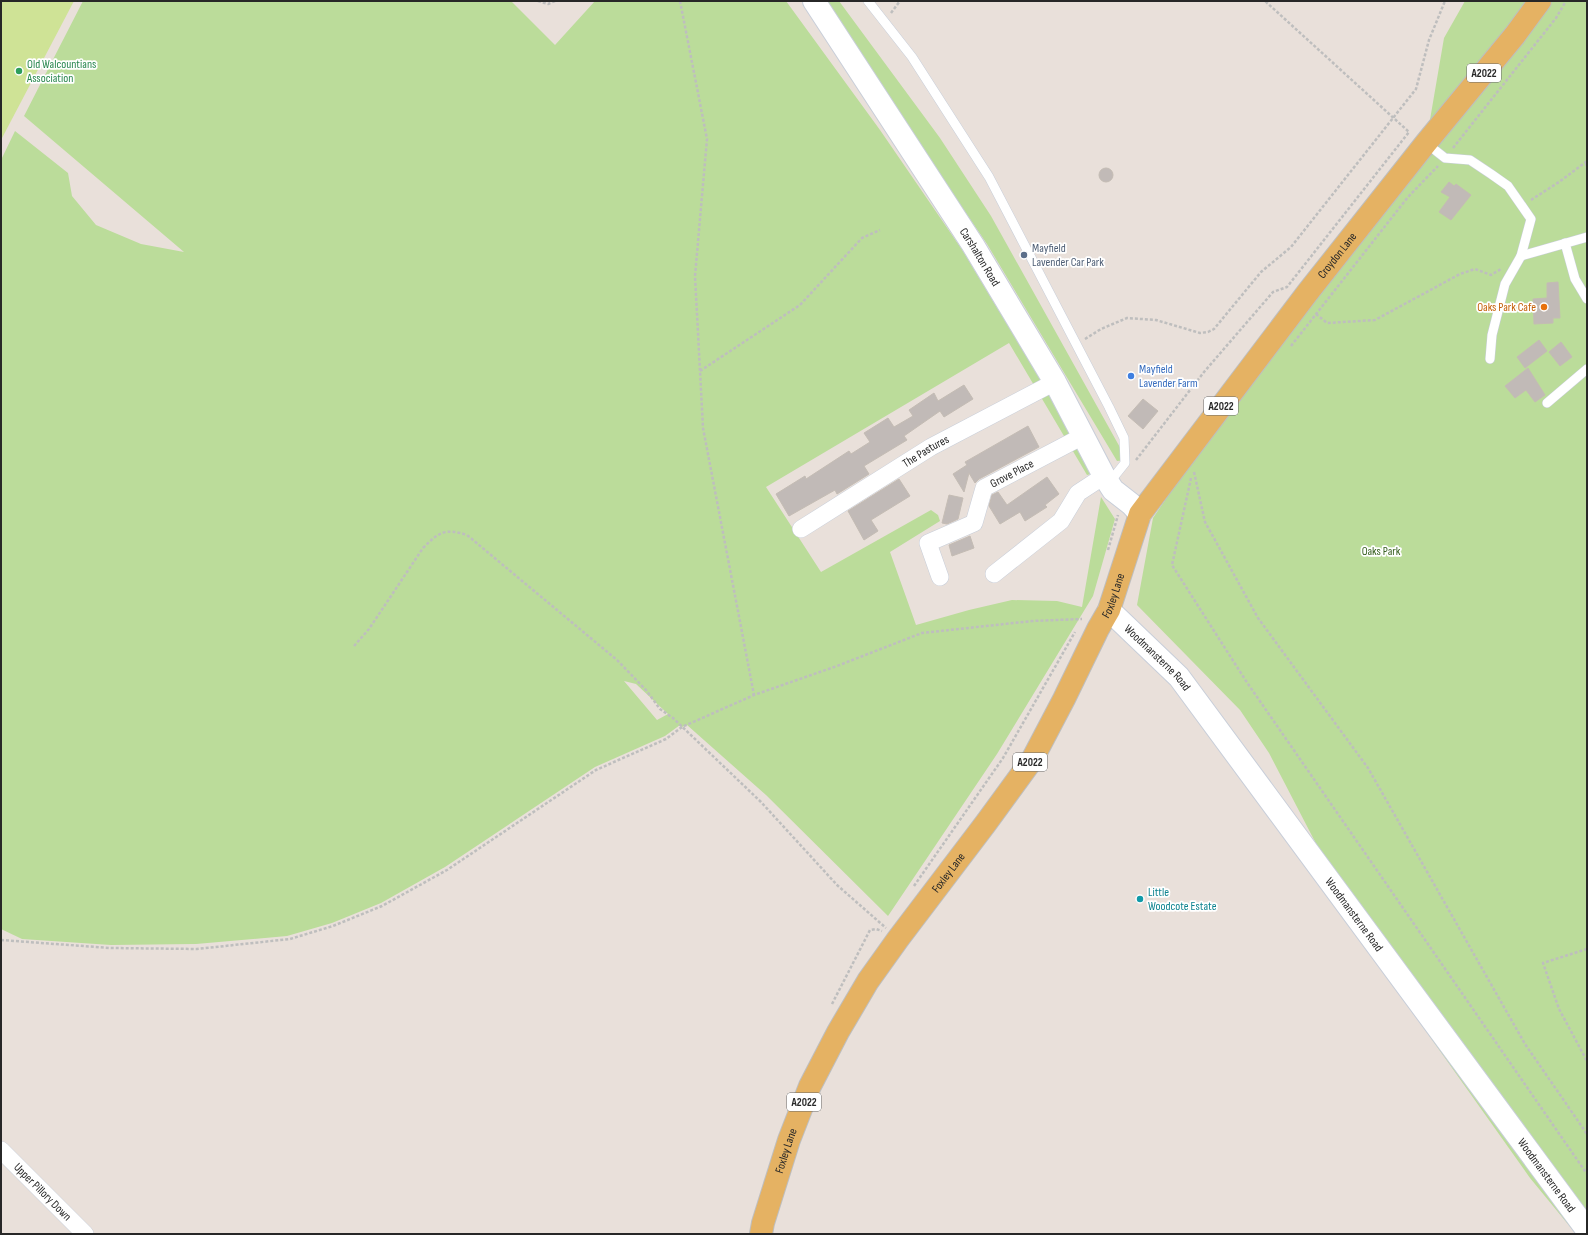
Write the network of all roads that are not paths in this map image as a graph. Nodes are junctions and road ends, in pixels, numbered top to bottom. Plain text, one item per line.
1 (814, 1) edge
2 (868, 1) edge
3 (1540, 1) edge
4 (1426, 143) junction
5 (1587, 237) edge
6 (1565, 244) junction
7 (1521, 256) junction
8 (1587, 300) edge
9 (1490, 359) dead end
10 (1587, 369) edge
11 (1055, 382) junction
12 (1547, 403) dead end
13 (1084, 436) junction
14 (1109, 483) junction
15 (1140, 514) junction
16 (801, 529) dead end
17 (994, 574) dead end
18 (940, 577) dead end
19 (1109, 610) junction
20 (1, 1150) edge
21 (1587, 1230) edge
22 (85, 1234) edge
23 (761, 1234) edge

1 - 11 main road, Carshalton Road
2 - 14 lane
3 - 4 main road, Croydon Lane / A2022
4 - 7 lane
4 - 15 main road, Croydon Lane / A2022
5 - 6 lane
6 - 7 lane
6 - 8 lane
7 - 9 lane
10 - 12 lane
11 - 13 main road, Carshalton Road
11 - 16 street, The Pastures
13 - 14 main road, Carshalton Road
13 - 18 street, Grove Place
14 - 15 main road, Carshalton Road
14 - 17 street
15 - 19 main road, Foxley Lane / A2022
19 - 21 main road, Woodmansterne Road
19 - 23 main road, Foxley Lane / A2022
20 - 22 street, Upper Pillory Down

